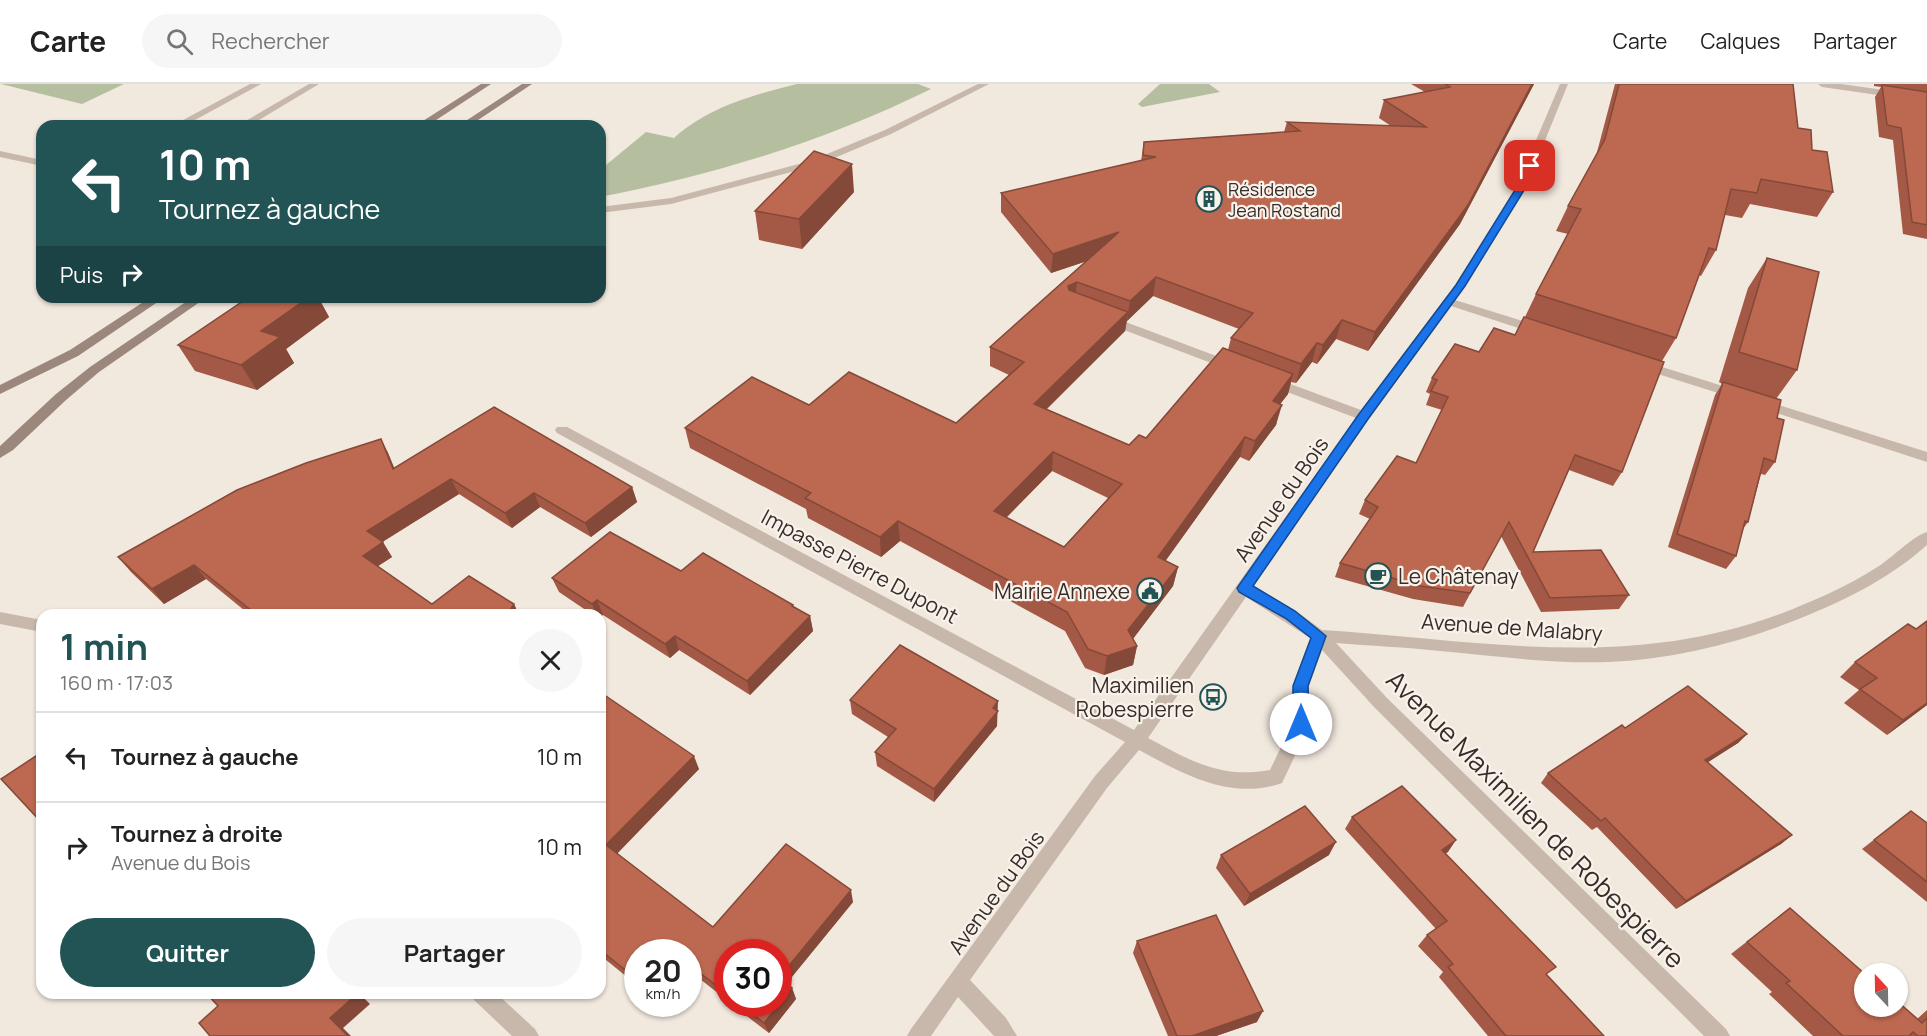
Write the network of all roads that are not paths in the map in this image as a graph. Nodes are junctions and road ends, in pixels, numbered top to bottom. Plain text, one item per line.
1 (257, 84) edge
2 (315, 84) edge
3 (482, 84) edge
4 (528, 84) edge
5 (985, 84) edge
6 (1564, 84) edge
7 (1822, 84) edge
8 (1927, 99) edge
9 (188, 120) edge
10 (252, 120) edge
11 (429, 120) edge
12 (472, 120) edge
13 (0, 154) edge
14 (36, 163) edge
15 (606, 209) edge
16 (1449, 302) junction
17 (150, 303) edge
18 (192, 303) edge
19 (1096, 315) edge
20 (1551, 335) edge
21 (1631, 361) edge
22 (1239, 369) edge
23 (1261, 378) edge
24 (0, 390) edge
25 (1364, 416) junction
26 (562, 430) dead end
27 (0, 453) edge
28 (1927, 457) edge
29 (1927, 537) edge
30 (1244, 588) junction
31 (0, 618) edge
32 (36, 625) edge
33 (1319, 636) junction
34 (1138, 740) junction
35 (958, 981) junction
36 (488, 999) edge
37 (528, 1036) edge
38 (918, 1036) edge
39 (1006, 1036) edge
40 (1719, 1036) edge

1 - 9 street
2 - 10 street
3 - 11 main road
4 - 12 main road
5 - 15 street
6 - 16 street, Avenue du Bois
7 - 8 street
13 - 14 street
16 - 20 street
16 - 25 street, Avenue du Bois
17 - 24 main road
18 - 27 main road
19 - 22 street
21 - 28 street
23 - 25 street
25 - 30 street, Avenue du Bois
26 - 34 street, Impasse Pierre Dupont
29 - 33 street, Avenue de Malabry
30 - 33 street, Avenue Maximilien de Robespierre
30 - 34 street, Avenue du Bois
31 - 32 street
33 - 34 street, Impasse Pierre Dupont
33 - 40 street, Avenue Maximilien de Robespierre
34 - 35 street, Avenue du Bois
35 - 38 street, Avenue du Bois
35 - 39 street
36 - 37 street

